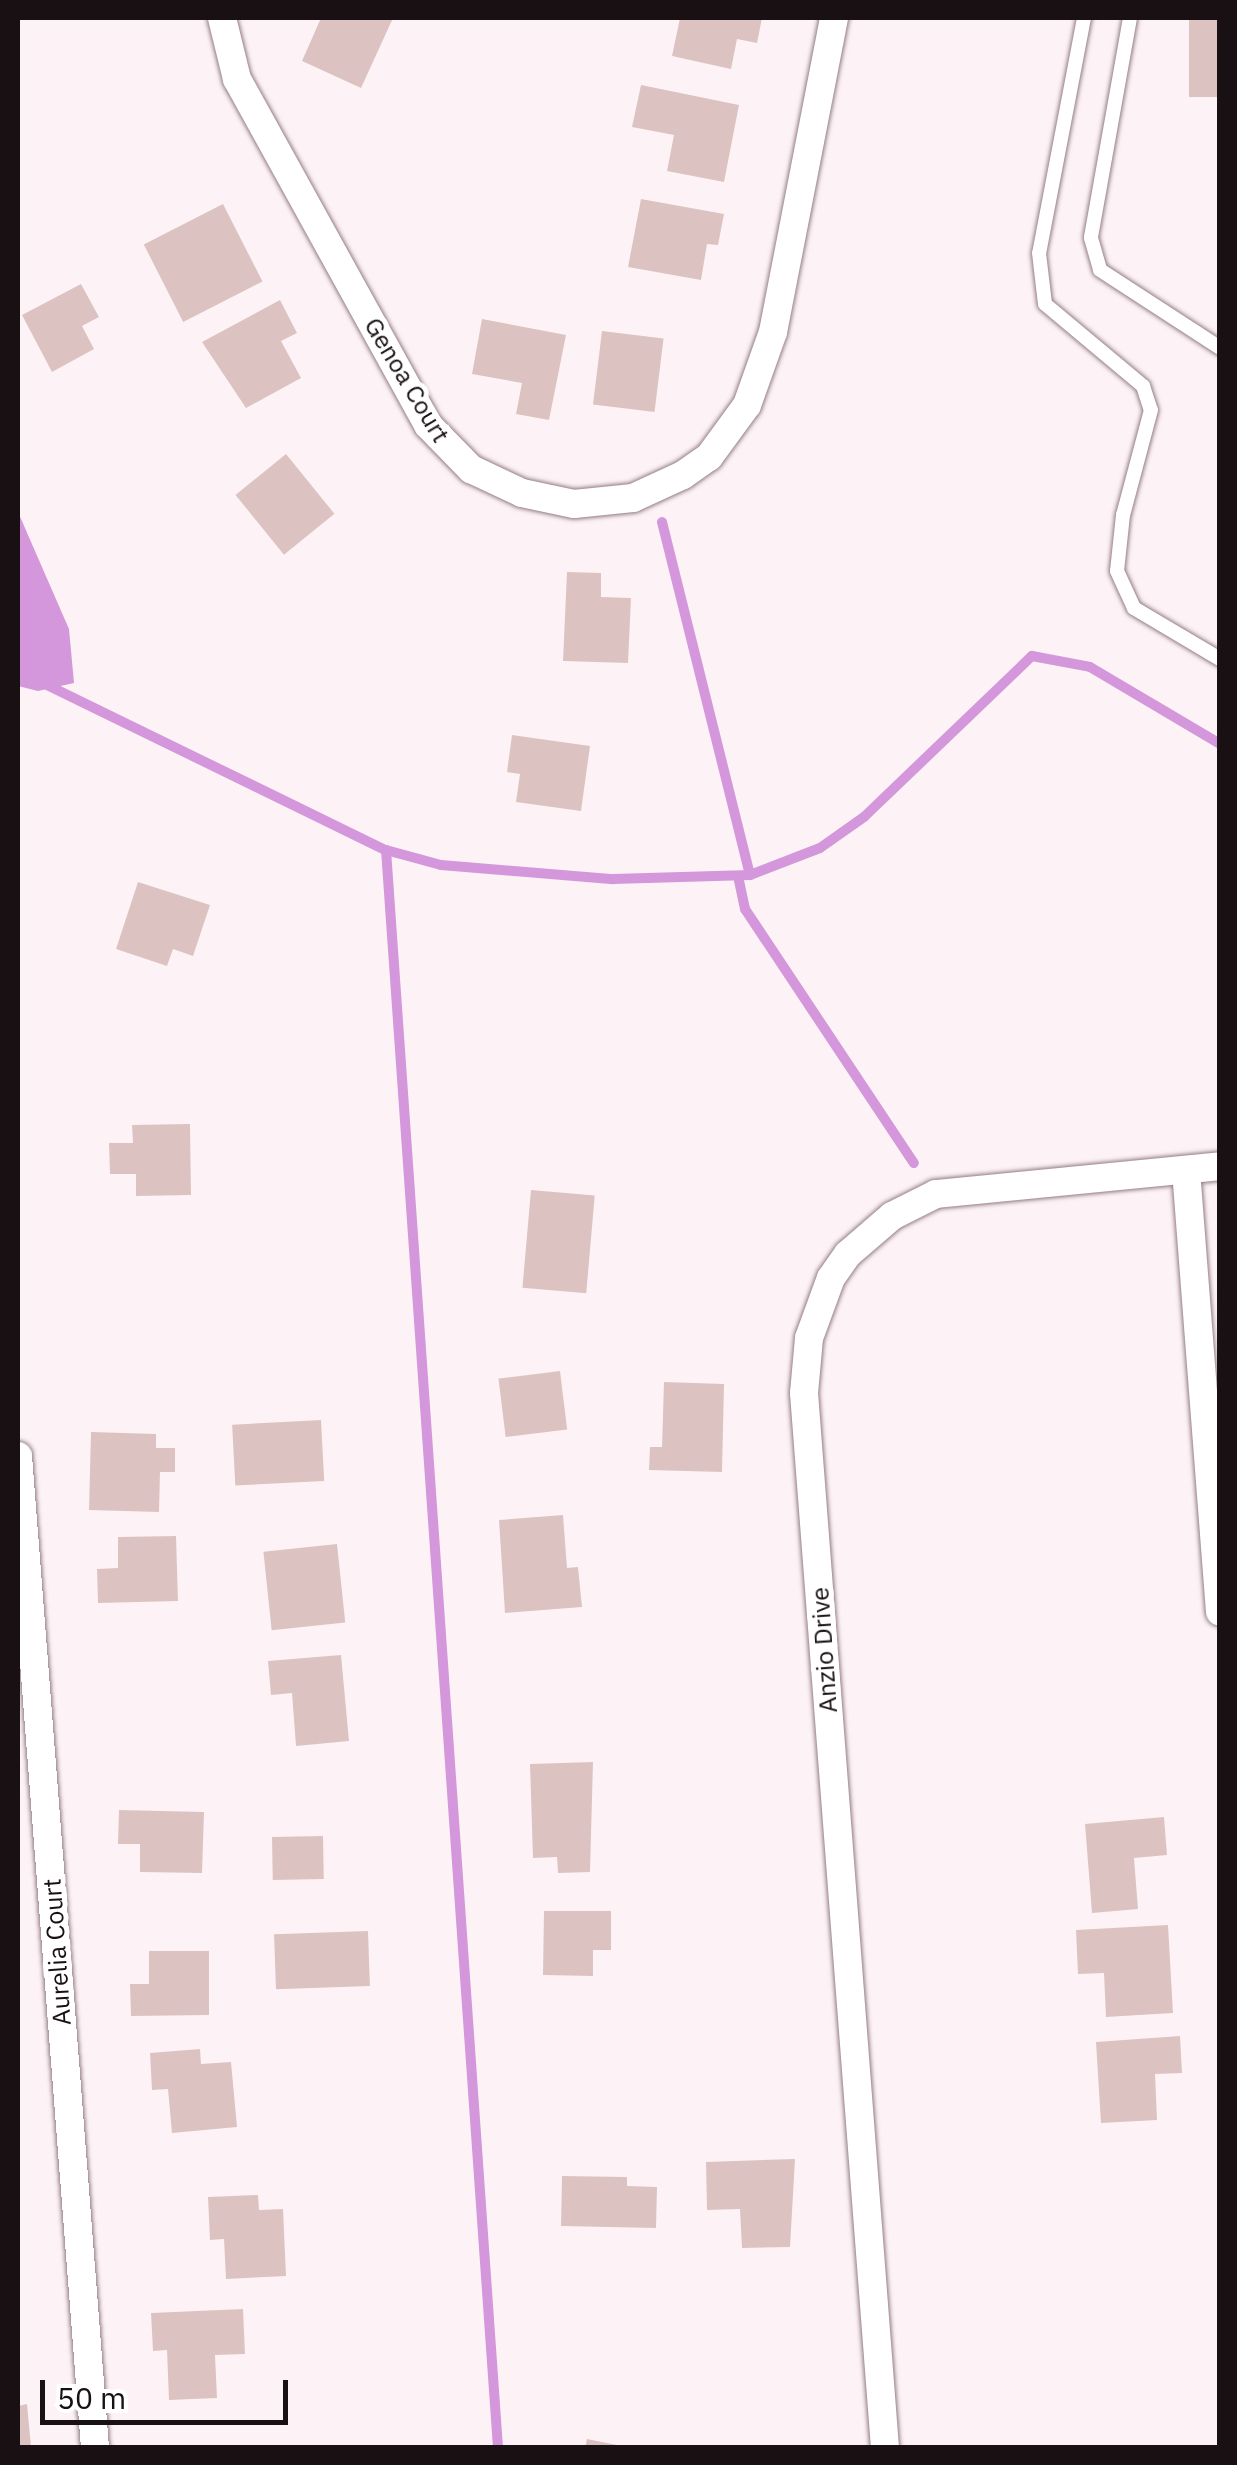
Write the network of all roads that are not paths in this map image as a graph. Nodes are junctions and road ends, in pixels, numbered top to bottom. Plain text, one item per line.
1 (222, 18) edge
2 (834, 18) edge
3 (1084, 18) edge
4 (1130, 18) edge
5 (1220, 348) edge
6 (1220, 659) edge
7 (1220, 1166) edge
8 (1186, 1170) junction
9 (18, 1456) edge
10 (1220, 1612) edge
11 (95, 2448) edge
12 (886, 2448) edge

1 - 2 street, Genoa Court
3 - 6 lane
4 - 5 lane
7 - 8 street, Anzio Drive
8 - 10 street
8 - 12 street, Anzio Drive
9 - 11 street, Aurelia Court

